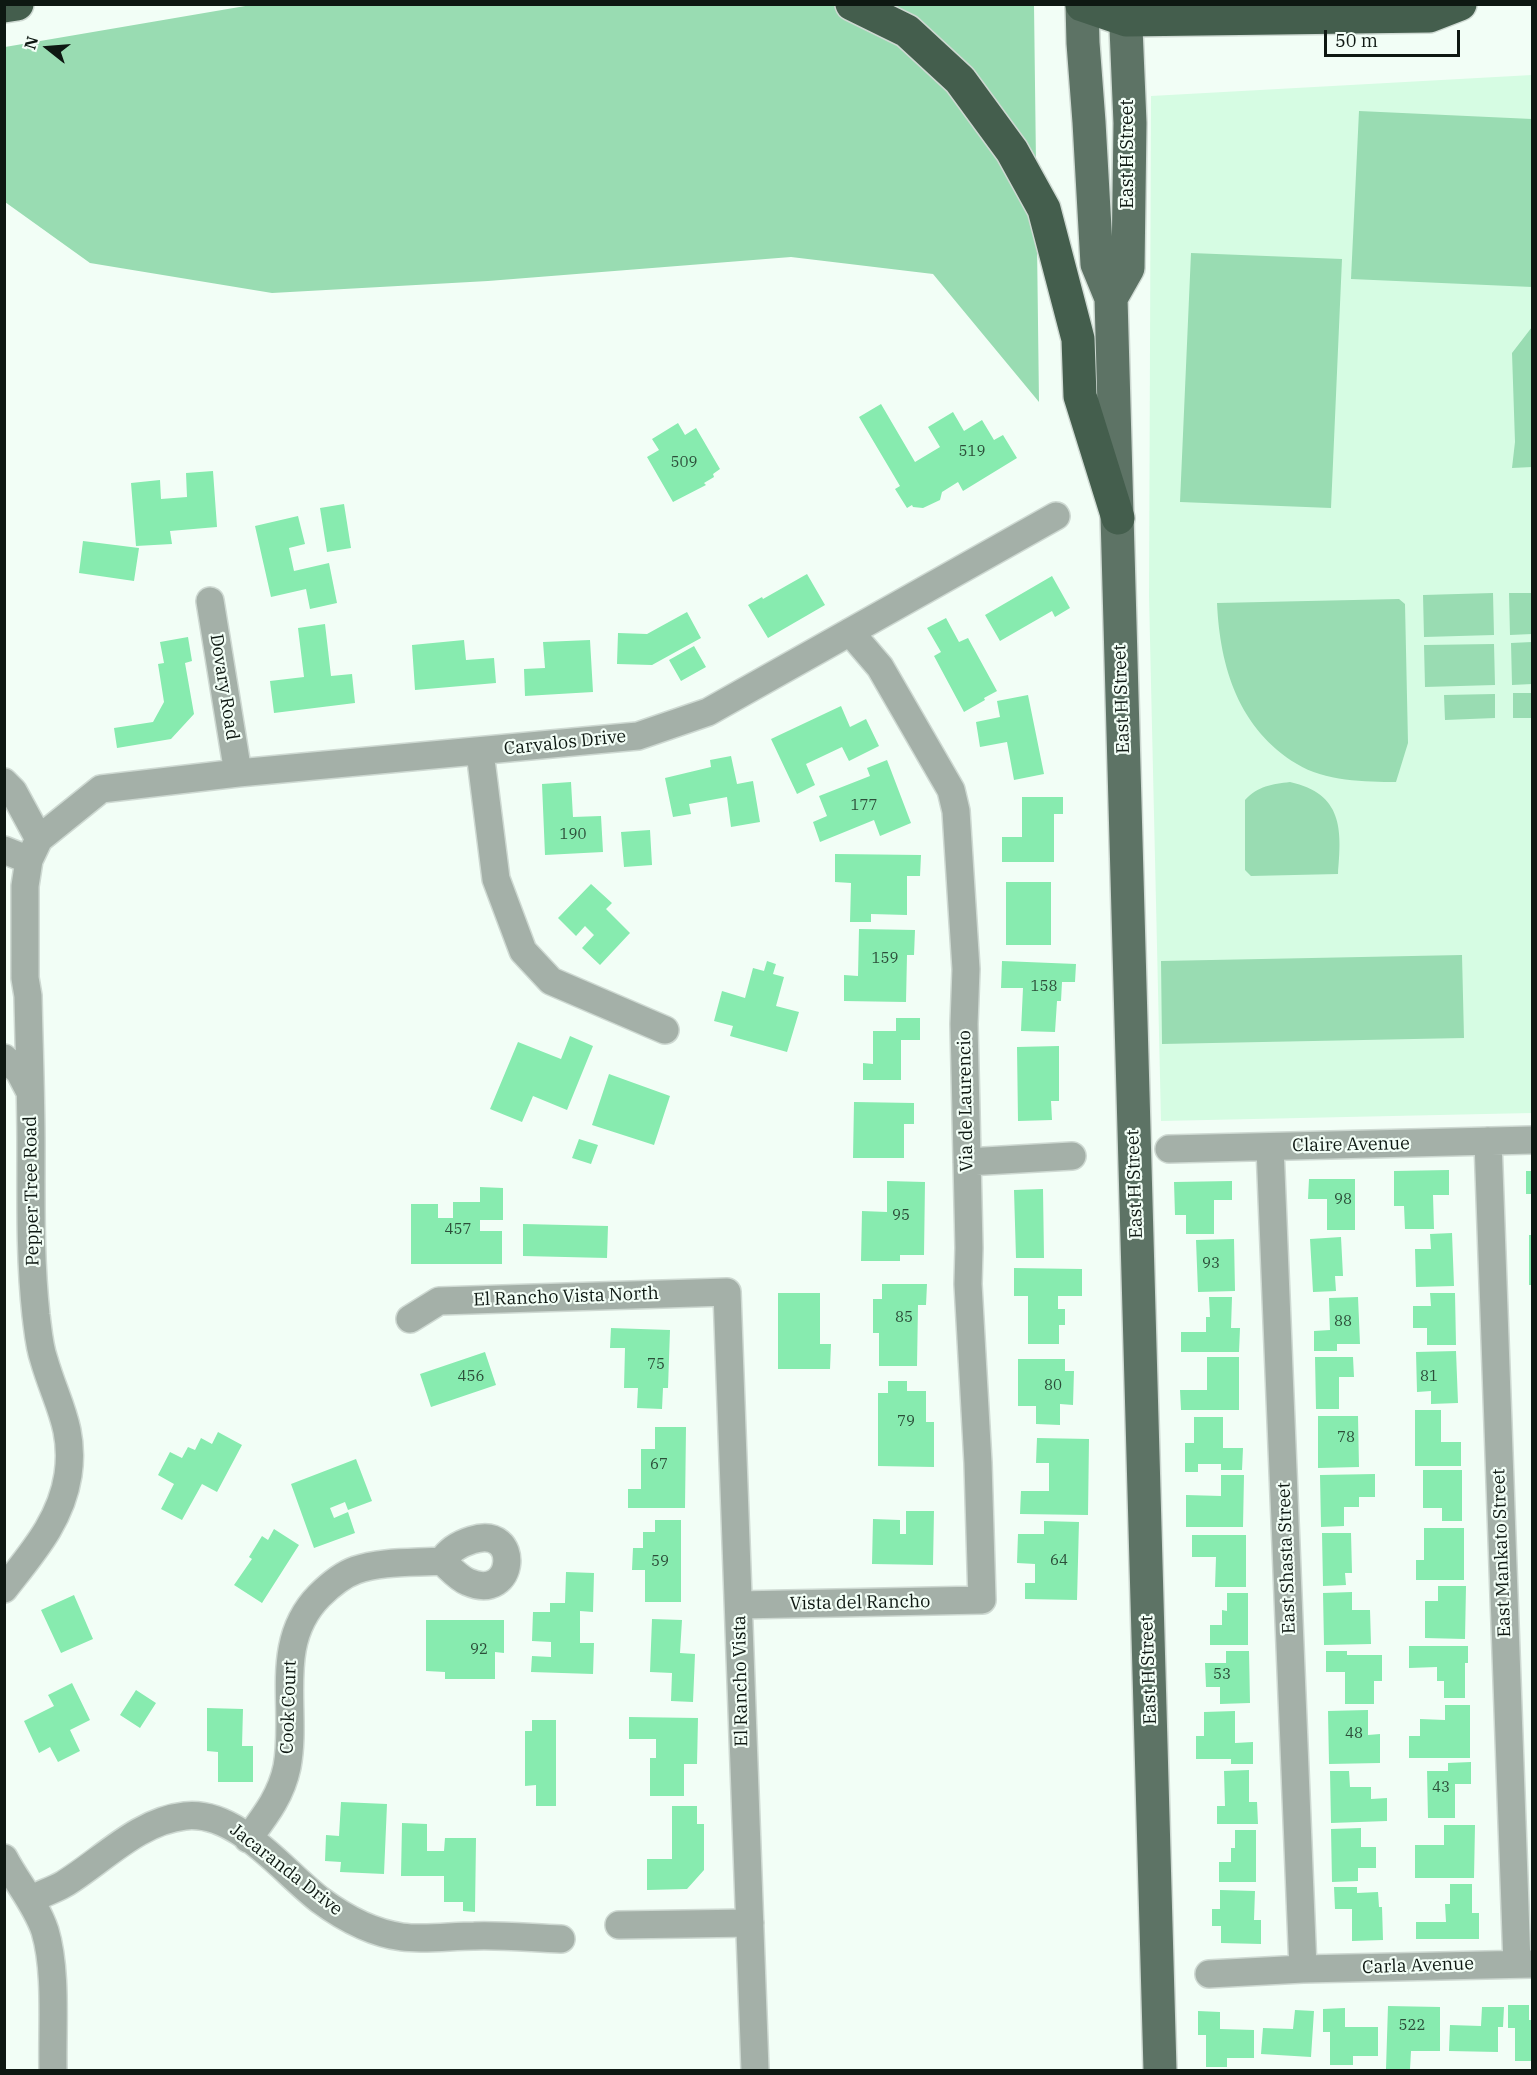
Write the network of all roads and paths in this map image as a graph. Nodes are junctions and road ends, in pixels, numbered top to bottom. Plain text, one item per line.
1 (18, 4) edge
2 (852, 4) edge
3 (1460, 4) edge
4 (1082, 5) edge
5 (4, 6) edge
6 (1126, 12) edge
7 (1111, 298) junction
8 (1056, 516) dead end
9 (1118, 518) junction
10 (210, 601) dead end
11 (850, 632) junction
12 (480, 752) junction
13 (238, 773) junction
14 (4, 782) edge
15 (24, 850) edge
16 (664, 1030) dead end
17 (4, 1058) edge
18 (31, 1093) junction
19 (1533, 1140) edge
20 (1488, 1141) junction
21 (1270, 1147) junction
22 (1169, 1149) dead end
23 (1072, 1156) dead end
24 (967, 1162) junction
25 (727, 1292) joint
26 (410, 1319) dead end
27 (442, 1561) dead end
28 (4, 1589) edge
29 (982, 1600) joint
30 (739, 1605) junction
31 (248, 1839) junction
32 (4, 1858) edge
33 (31, 1899) junction
34 (750, 1923) junction
35 (619, 1925) dead end
36 (561, 1939) dead end
37 (1525, 1964) edge
38 (1303, 1969) junction
39 (1209, 1974) dead end
40 (53, 2070) edge
41 (755, 2070) edge
42 (1160, 2070) edge

1 - 5 highway
2 - 9 highway
3 - 6 highway
4 - 6 highway
4 - 7 main road, East H Street
6 - 7 main road, East H Street
7 - 9 main road, East H Street
8 - 11 street, Carvalos Drive
9 - 42 main road, East H Street
10 - 13 street, Dovary Road
11 - 12 street, Carvalos Drive
11 - 24 street, Via de Laurencio
12 - 13 street, Carvalos Drive
12 - 16 street
13 - 15 street, Carvalos Drive
14 - 15 street
15 - 18 street, Pepper Tree Road
17 - 18 street
18 - 28 street, Pepper Tree Road
19 - 20 street, Claire Avenue
20 - 21 street, Claire Avenue
20 - 37 street, East Mankato Street
21 - 22 street, Claire Avenue
21 - 38 street, East Shasta Street
23 - 24 street
24 - 29 street, Via de Laurencio
25 - 26 street, El Rancho Vista North
25 - 30 street, El Rancho Vista
27 - 31 street, Cook Court
29 - 30 street, Vista del Rancho
30 - 34 street, El Rancho Vista
31 - 33 street, Jacaranda Drive
31 - 36 street, Jacaranda Drive
32 - 33 street
33 - 40 street
34 - 35 street
34 - 41 street, El Rancho Vista
37 - 38 street, Carla Avenue
38 - 39 street, Carla Avenue

